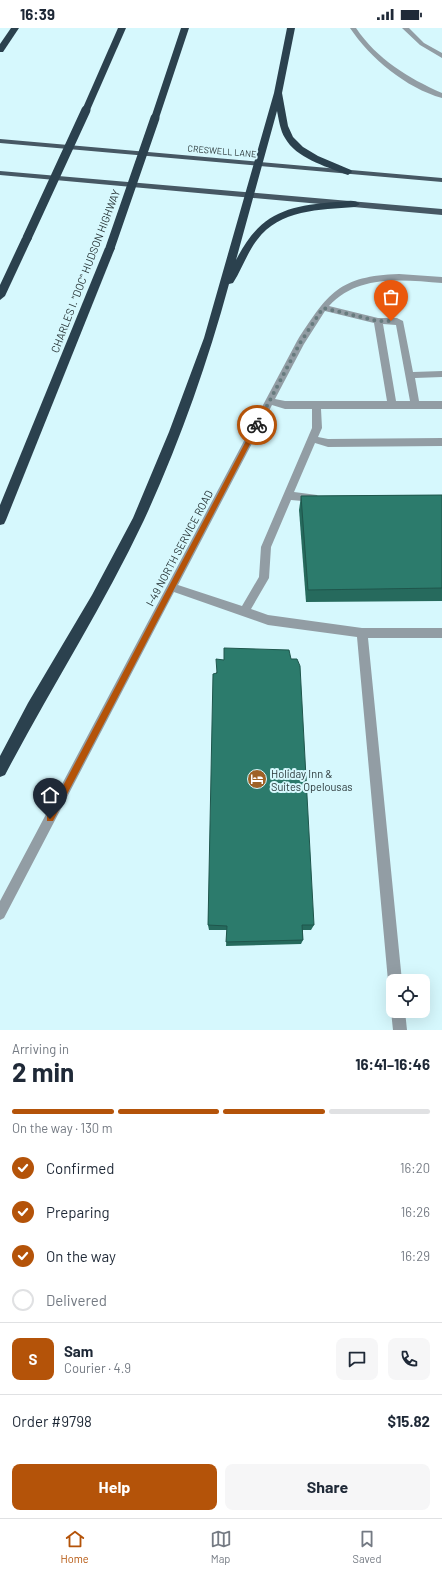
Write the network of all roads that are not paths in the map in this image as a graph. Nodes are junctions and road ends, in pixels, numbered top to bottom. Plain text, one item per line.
1 (15, 28) edge
2 (122, 28) edge
3 (185, 28) edge
4 (291, 28) edge
5 (353, 28) edge
6 (405, 28) edge
7 (0, 50) edge
8 (442, 56) edge
9 (278, 93) junction
10 (442, 96) edge
11 (0, 141) edge
12 (257, 164) junction
13 (348, 172) junction
14 (0, 173) edge
15 (442, 180) edge
16 (248, 195) junction
17 (354, 204) junction
18 (442, 212) edge
19 (442, 280) edge
20 (0, 296) edge
21 (219, 302) junction
22 (323, 308) junction
23 (378, 321) junction
24 (442, 374) edge
25 (410, 375) junction
26 (270, 401) junction
27 (316, 405) junction
28 (392, 405) junction
29 (416, 405) junction
30 (442, 405) edge
31 (312, 439) junction
32 (442, 442) edge
33 (288, 496) junction
34 (326, 498) edge
35 (0, 520) edge
36 (172, 587) junction
37 (244, 612) junction
38 (362, 633) junction
39 (442, 633) edge
40 (0, 770) edge
41 (0, 914) edge
42 (394, 974) edge
43 (399, 1018) edge
44 (400, 1030) edge

1 - 7 highway
2 - 20 highway, bridge
3 - 35 highway, CHARLES I. "DOC" HUDSON HIGHWAY, bridge
4 - 9 highway
5 - 10 street
6 - 8 street
9 - 12 highway
9 - 13 highway
11 - 12 main road, CRESWELL LANE
12 - 13 main road, CRESWELL LANE
12 - 16 highway
13 - 15 main road, CRESWELL LANE
14 - 16 main road
16 - 17 main road
16 - 21 highway
17 - 18 main road
17 - 21 highway
19 - 22 street, I-49 NORTH SERVICE ROAD
21 - 40 highway
22 - 23 street
22 - 26 street, I-49 NORTH SERVICE ROAD
23 - 25 street
23 - 28 street
24 - 25 street
25 - 29 street
26 - 27 street
26 - 36 street, I-49 NORTH SERVICE ROAD
27 - 28 street
27 - 31 street
28 - 29 street
29 - 30 street
31 - 32 street
31 - 33 street
33 - 34 street
33 - 37 street
36 - 37 street
36 - 41 street, I-49 NORTH SERVICE ROAD
37 - 38 street
38 - 39 street
38 - 42 street
43 - 44 street

